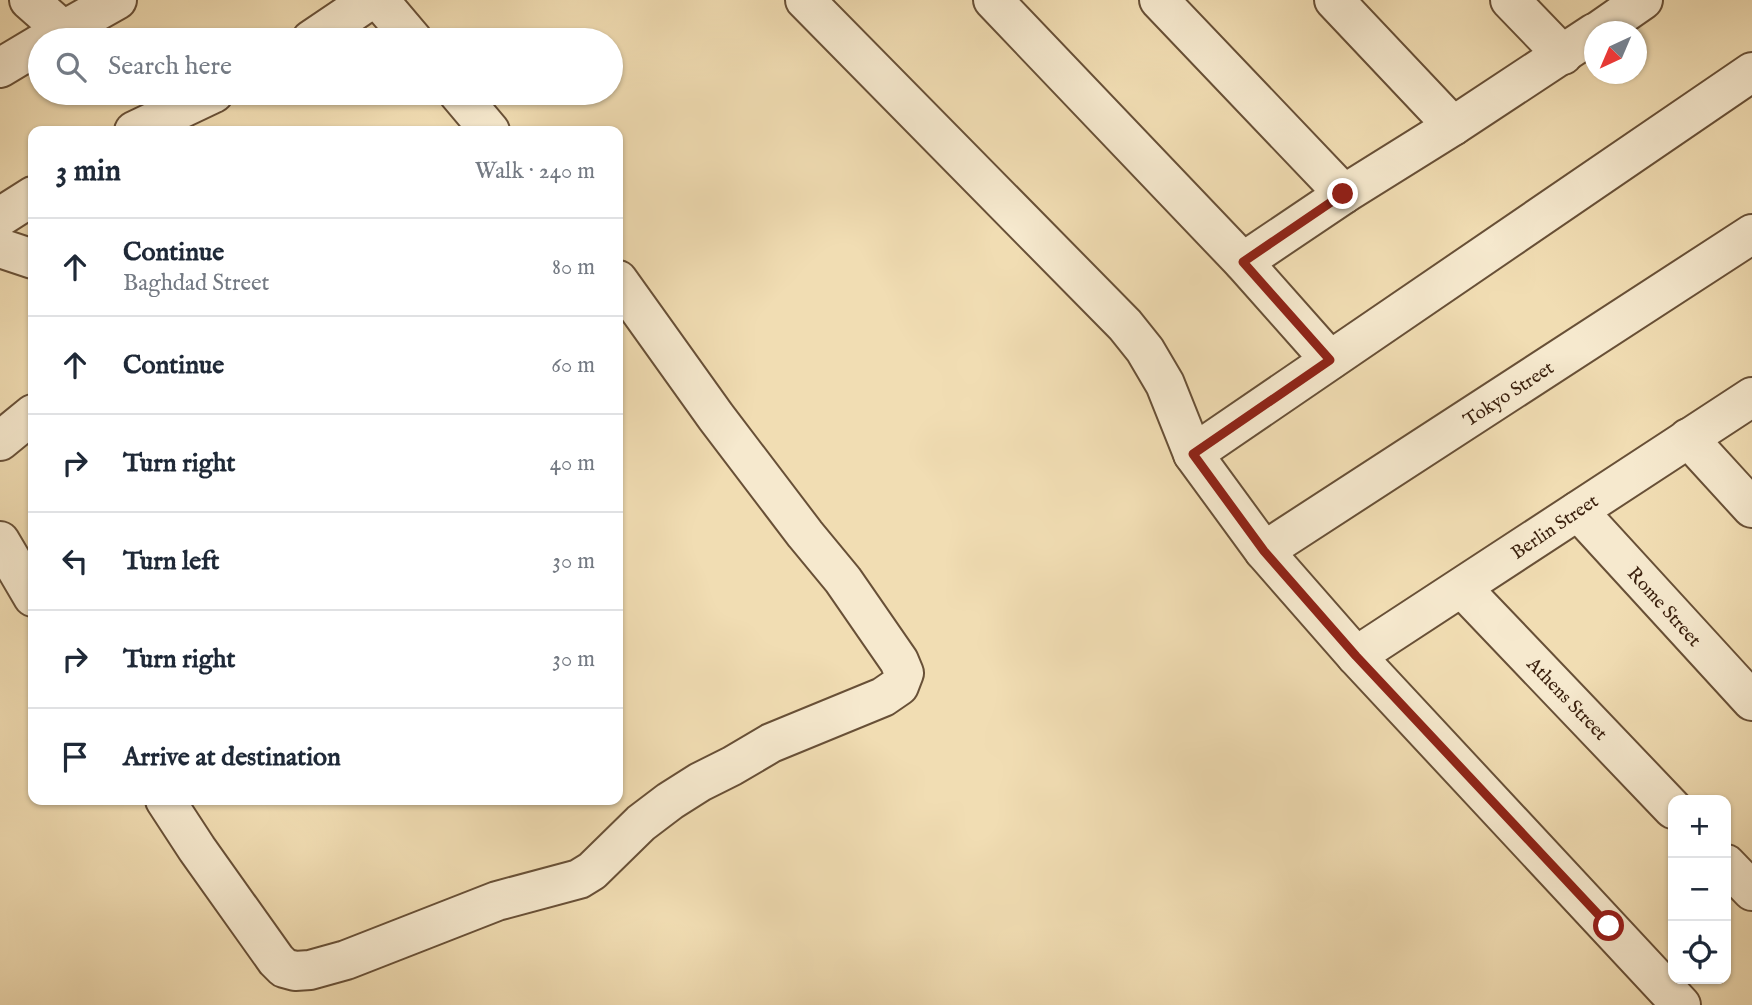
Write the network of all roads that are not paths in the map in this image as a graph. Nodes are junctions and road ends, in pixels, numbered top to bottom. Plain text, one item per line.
1 (29, 0) edge
2 (117, 0) edge
3 (370, 0) edge
4 (379, 0) edge
5 (805, 0) edge
6 (992, 0) edge
7 (1159, 0) edge
8 (1334, 0) edge
9 (1510, 0) edge
10 (1643, 0) edge
11 (1612, 21) edge
12 (44, 28) edge
13 (68, 28) edge
14 (329, 28) edge
15 (403, 28) edge
16 (1584, 40) edge
17 (28, 51) edge
18 (1563, 55) junction
19 (0, 68) edge
20 (1752, 72) edge
21 (189, 105) edge
22 (468, 105) edge
23 (145, 126) edge
24 (486, 126) edge
25 (1453, 126) junction
26 (1343, 194) junction
27 (28, 199) edge
28 (0, 217) edge
29 (1752, 234) edge
30 (0, 248) edge
31 (28, 257) edge
32 (1243, 262) junction
33 (623, 287) edge
34 (1330, 360) junction
35 (1752, 397) edge
36 (28, 418) edge
37 (1688, 438) junction
38 (0, 441) edge
39 (1193, 454) junction
40 (1752, 508) edge
41 (1578, 511) junction
42 (1264, 551) junction
43 (15, 552) edge
44 (28, 584) edge
45 (1462, 588) junction
46 (1356, 656) junction
47 (1752, 701) edge
48 (1668, 804) edge
49 (168, 805) edge
50 (1731, 869) edge
51 (1752, 891) edge
52 (1681, 1005) edge

1 - 12 street
2 - 13 street
3 - 14 street
4 - 15 street
5 - 39 street
6 - 32 street
7 - 26 street
8 - 25 street
9 - 18 street
10 - 11 street
16 - 18 street
17 - 19 street
18 - 25 street
20 - 34 street
21 - 23 street
22 - 24 street
25 - 26 street
26 - 32 street
27 - 28 street
29 - 42 street, Tokyo Street
30 - 31 street
32 - 34 street
33 - 49 street
34 - 39 street
35 - 37 street, Berlin Street
36 - 38 street
37 - 40 street
37 - 41 street, Berlin Street
39 - 42 street
41 - 45 street, Berlin Street
41 - 47 street, Rome Street
42 - 46 street
43 - 44 street
45 - 46 street, Berlin Street
45 - 48 street, Athens Street
46 - 52 street
50 - 51 street

